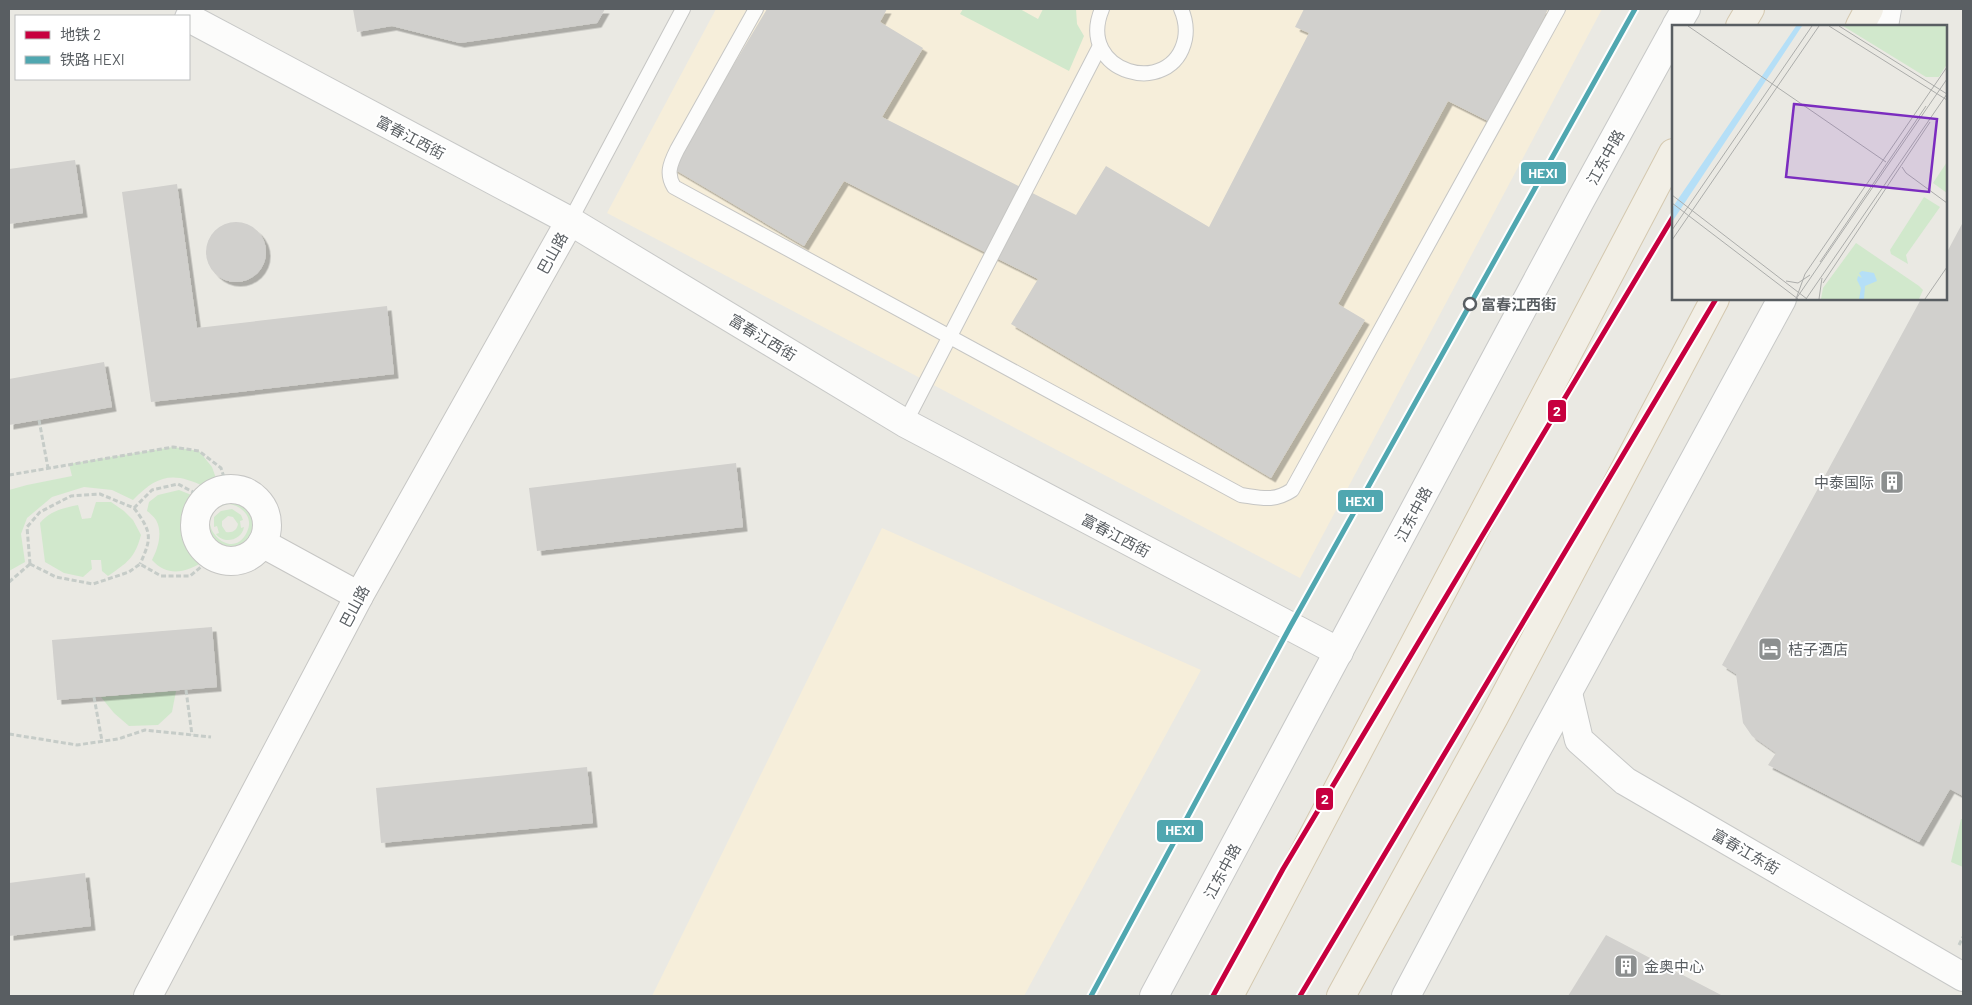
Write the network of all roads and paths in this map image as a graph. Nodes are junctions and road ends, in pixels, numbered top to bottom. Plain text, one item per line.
1 (170, 9) edge
2 (682, 9) edge
3 (756, 9) edge
4 (1102, 9) edge
5 (1181, 9) edge
6 (1558, 9) edge
7 (1686, 9) edge
8 (1750, 9) edge
9 (1869, 9) edge
10 (1887, 9) edge
11 (182, 15) edge
12 (190, 19) edge
13 (1677, 25) edge
14 (1741, 25) edge
15 (1861, 25) edge
16 (1884, 25) edge
17 (1672, 34) edge
18 (1100, 46) junction
19 (1672, 155) edge
20 (570, 221) junction
21 (1715, 300) edge
22 (1781, 300) edge
23 (950, 336) junction
24 (39, 420) dead end
25 (905, 423) junction
26 (48, 468) junction
27 (9, 475) edge
28 (217, 494) junction
29 (134, 508) junction
30 (262, 544) junction
31 (214, 556) junction
32 (30, 564) junction
33 (140, 564) junction
34 (9, 582) edge
35 (359, 596) junction
36 (1339, 652) junction
37 (186, 690) dead end
38 (1568, 693) junction
39 (94, 697) dead end
40 (9, 734) edge
41 (192, 735) junction
42 (211, 737) dead end
43 (102, 741) junction
44 (1963, 976) edge
45 (148, 996) edge
46 (1154, 996) edge
47 (1229, 996) edge
48 (1342, 996) edge
49 (1406, 996) edge

1 - 11 street
2 - 20 lane
3 - 23 lane
4 - 18 lane
5 - 18 lane
6 - 23 lane
7 - 13 street
8 - 14 main road
9 - 15 main road
10 - 16 street
12 - 20 street, 富春江西街
17 - 36 street, 江东中路
18 - 23 lane
19 - 47 main road
20 - 25 street, 富春江西街
20 - 35 street, 巴山路
21 - 48 main road
22 - 38 street
23 - 25 lane
24 - 26 path
25 - 36 street, 富春江西街
26 - 27 path
26 - 28 path
28 - 29 path
28 - 30 street
28 - 31 street
29 - 32 path
29 - 33 path
30 - 31 street
30 - 35 street
31 - 33 path
32 - 33 path
32 - 34 path
35 - 45 street, 巴山路
36 - 46 street, 江东中路
37 - 41 path
38 - 44 street, 富春江东街
38 - 49 street
39 - 43 path
40 - 43 path
41 - 42 path
41 - 43 path

